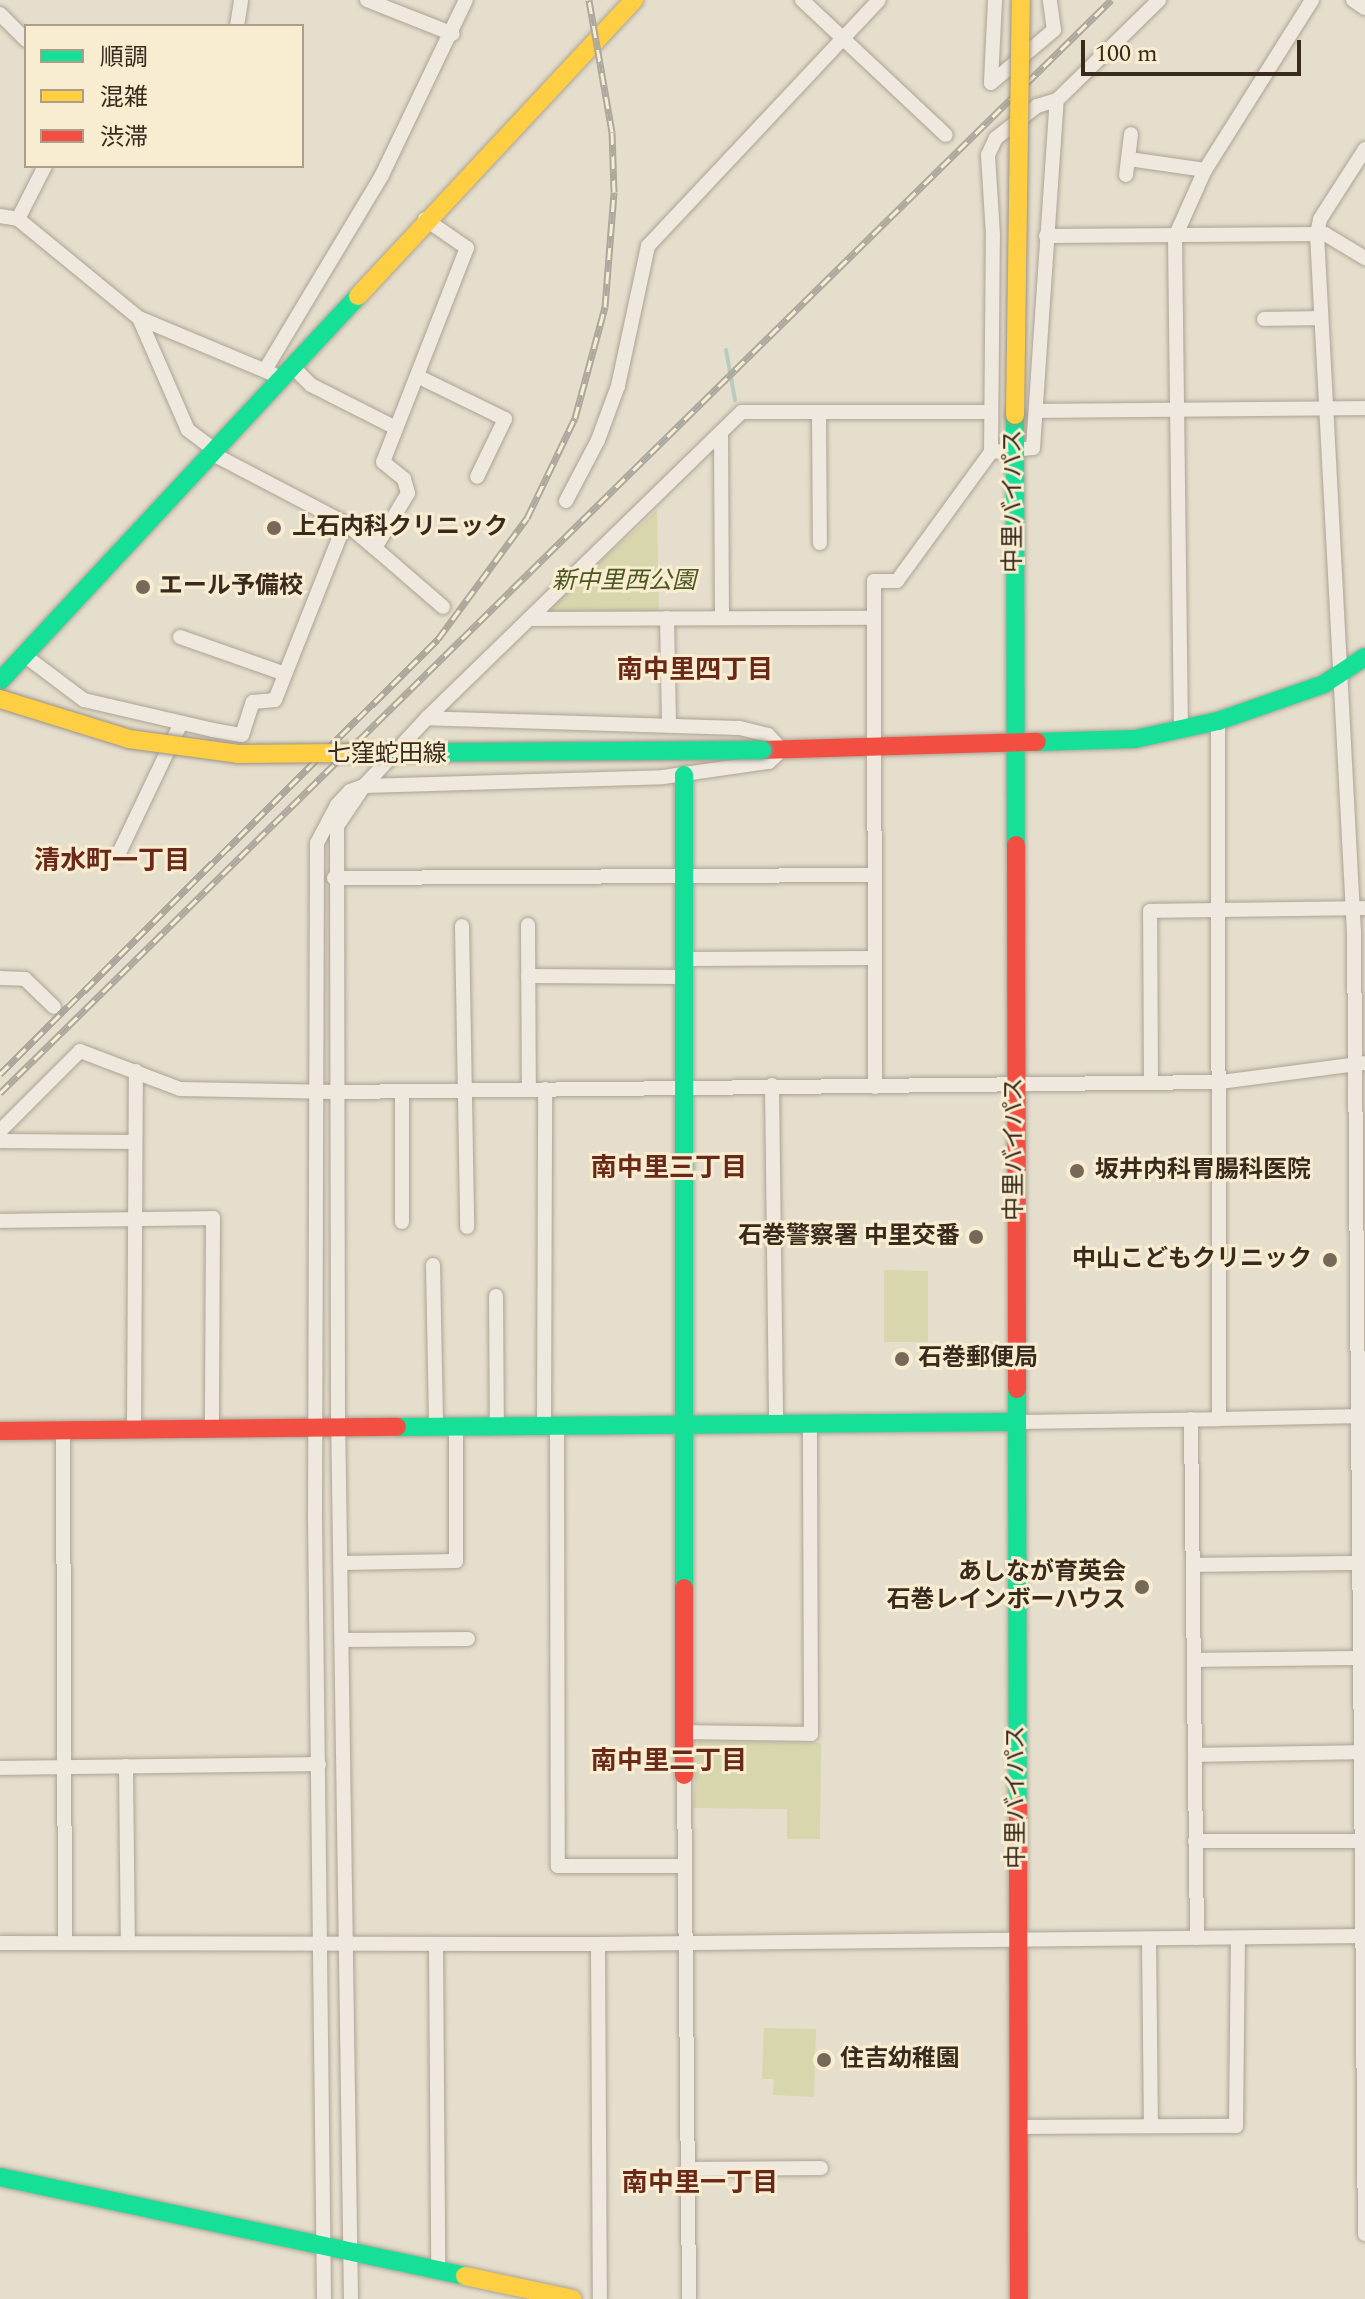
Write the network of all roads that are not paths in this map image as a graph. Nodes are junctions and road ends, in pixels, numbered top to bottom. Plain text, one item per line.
1 (241, 0) edge
2 (367, 0) edge
3 (466, 0) edge
4 (802, 0) edge
5 (879, 0) edge
6 (995, 0) edge
7 (1021, 0) edge
8 (1050, 0) edge
9 (1159, 0) edge
10 (1312, 0) edge
11 (1353, 0) edge
12 (630, 2) edge
13 (1365, 8) edge
14 (0, 14) edge
15 (237, 24) edge
16 (453, 34) junction
17 (24, 38) edge
18 (843, 39) junction
19 (1057, 100) junction
20 (1131, 134) dead end
21 (946, 135) dead end
22 (1365, 149) edge
23 (1129, 159) junction
24 (44, 168) edge
25 (1205, 170) junction
26 (1126, 175) dead end
27 (0, 216) edge
28 (18, 219) junction
29 (425, 219) junction
30 (1317, 234) junction
31 (1046, 236) junction
32 (1175, 237) junction
33 (1365, 258) edge
34 (139, 318) junction
35 (1321, 318) junction
36 (1264, 319) dead end
37 (265, 370) junction
38 (289, 373) junction
39 (417, 376) junction
40 (1365, 408) edge
41 (1176, 409) junction
42 (1325, 409) junction
43 (1037, 411) junction
44 (819, 412) junction
45 (991, 412) junction
46 (394, 427) junction
47 (721, 434) junction
48 (213, 451) junction
49 (991, 452) junction
50 (1015, 452) junction
51 (477, 477) dead end
52 (566, 501) dead end
53 (345, 523) junction
54 (820, 543) dead end
55 (375, 548) junction
56 (443, 607) dead end
57 (722, 617) junction
58 (667, 618) junction
59 (873, 618) junction
60 (531, 619) junction
61 (180, 637) dead end
62 (24, 655) junction
63 (1365, 657) edge
64 (1341, 673) junction
65 (285, 674) junction
66 (0, 681) edge
67 (0, 699) edge
68 (427, 718) junction
69 (1218, 721) junction
70 (181, 723) junction
71 (669, 723) junction
72 (1181, 730) junction
73 (1014, 745) junction
74 (873, 748) junction
75 (782, 750) junction
76 (684, 775) junction
77 (364, 786) junction
78 (119, 853) dead end
79 (874, 875) junction
80 (684, 876) junction
81 (334, 878) junction
82 (1219, 909) junction
83 (1359, 909) edge
84 (528, 925) dead end
85 (462, 926) dead end
86 (875, 958) junction
87 (684, 968) junction
88 (528, 976) junction
89 (0, 978) edge
90 (54, 1007) dead end
91 (1360, 1065) edge
92 (136, 1071) junction
93 (1221, 1082) junction
94 (1151, 1083) junction
95 (1015, 1084) junction
96 (772, 1085) junction
97 (875, 1087) junction
98 (683, 1088) junction
99 (545, 1089) junction
100 (529, 1090) junction
101 (402, 1091) junction
102 (464, 1091) junction
103 (315, 1092) junction
104 (336, 1092) junction
105 (0, 1131) edge
106 (0, 1141) edge
107 (135, 1142) junction
108 (134, 1220) junction
109 (0, 1221) edge
110 (402, 1222) dead end
111 (1360, 1222) edge
112 (467, 1227) dead end
113 (433, 1265) dead end
114 (496, 1296) dead end
115 (1361, 1306) edge
116 (1360, 1416) edge
117 (1191, 1419) junction
118 (1219, 1419) junction
119 (1016, 1422) junction
120 (810, 1424) junction
121 (683, 1425) junction
122 (776, 1425) junction
123 (436, 1426) junction
124 (456, 1426) junction
125 (551, 1426) junction
126 (316, 1427) junction
127 (339, 1427) junction
128 (497, 1427) junction
129 (212, 1429) junction
130 (134, 1430) junction
131 (0, 1431) edge
132 (63, 1431) junction
133 (343, 1563) junction
134 (1362, 1563) edge
135 (1194, 1565) junction
136 (468, 1639) dead end
137 (344, 1640) junction
138 (1362, 1658) edge
139 (1194, 1660) junction
140 (685, 1732) junction
141 (1363, 1752) edge
142 (1195, 1755) junction
143 (319, 1764) junction
144 (126, 1766) junction
145 (65, 1767) junction
146 (0, 1768) edge
147 (684, 1775) joint
148 (1195, 1841) junction
149 (1363, 1841) edge
150 (683, 1866) junction
151 (1365, 1936) edge
152 (1197, 1938) junction
153 (1238, 1938) junction
154 (1149, 1940) junction
155 (319, 1941) junction
156 (1018, 1941) junction
157 (0, 1943) edge
158 (65, 1943) junction
159 (128, 1943) junction
160 (346, 1943) junction
161 (688, 1943) junction
162 (436, 1944) junction
163 (598, 1944) junction
164 (1365, 2006) edge
165 (1151, 2126) junction
166 (1019, 2127) junction
167 (821, 2168) dead end
168 (687, 2169) junction
169 (0, 2177) edge
170 (1365, 2234) edge
171 (323, 2245) junction
172 (351, 2252) junction
173 (438, 2270) junction
174 (324, 2299) edge
175 (351, 2299) edge
176 (573, 2299) edge
177 (600, 2299) edge
178 (689, 2299) edge
179 (1019, 2299) edge

1 - 15 street
2 - 16 street
3 - 16 street
4 - 18 street
5 - 18 street
6 - 8 street
7 - 50 street, 中里バイパス, bridge
9 - 19 street
10 - 25 street
11 - 13 street
12 - 29 street
14 - 17 street
16 - 37 street
18 - 21 street
18 - 52 street
19 - 31 street
19 - 45 street
20 - 23 street
22 - 30 street
23 - 25 street
23 - 26 street
24 - 28 street
25 - 32 street
27 - 28 street
28 - 34 street
29 - 38 street
29 - 39 street
30 - 32 street
30 - 33 street
30 - 35 street
31 - 32 street
31 - 43 street
32 - 41 street
34 - 37 street
34 - 48 street
35 - 36 street
35 - 42 street
37 - 38 street
38 - 46 street
38 - 48 street
39 - 46 street
39 - 51 street
40 - 42 street
41 - 42 street
41 - 43 street
41 - 72 street
42 - 64 street
43 - 50 street
44 - 45 street
44 - 47 street
44 - 54 street
45 - 49 street
46 - 55 street
47 - 57 street
47 - 60 street
48 - 53 street
48 - 62 street
49 - 50 street
49 - 59 street
50 - 73 street, 中里バイパス
53 - 55 street
53 - 65 street
55 - 56 street
57 - 58 street
57 - 59 street
58 - 60 street
58 - 71 street
59 - 74 street
60 - 68 street
61 - 65 street
62 - 66 street
62 - 70 street
63 - 64 street, 七窪蛇田線
64 - 69 street, 七窪蛇田線
64 - 83 street
65 - 70 street
67 - 75 street, 七窪蛇田線, bridge
68 - 71 street
68 - 77 street
69 - 72 street, 七窪蛇田線
69 - 82 street
70 - 78 street
71 - 75 street
72 - 73 street, 七窪蛇田線
73 - 74 street, 七窪蛇田線
73 - 95 street, 中里バイパス
74 - 75 street, 七窪蛇田線
74 - 79 street
75 - 76 street
76 - 77 street
76 - 80 street
77 - 81 street
77 - 103 street
79 - 80 street
79 - 86 street
80 - 81 street
80 - 87 street
81 - 104 street
82 - 83 street
82 - 93 street
82 - 94 street
83 - 91 street
84 - 88 street
85 - 102 street
86 - 87 street
86 - 97 street
87 - 88 street
87 - 98 street
88 - 100 street
89 - 90 street
91 - 93 street
91 - 111 street
92 - 103 street
92 - 105 street
92 - 107 street
93 - 94 street
93 - 118 street
94 - 95 street
95 - 97 street
95 - 119 street, 中里バイパス
96 - 97 street
96 - 98 street
96 - 122 street
98 - 99 street
98 - 121 street
99 - 100 street
99 - 125 street
100 - 102 street
101 - 102 street
101 - 104 street
101 - 110 street
102 - 112 street
103 - 104 street
103 - 126 street
104 - 127 street
106 - 107 street
107 - 108 street
108 - 109 street
108 - 129 street
108 - 130 street
111 - 115 street
113 - 123 street
114 - 128 street
115 - 116 street
116 - 118 street
116 - 134 street
117 - 118 street
117 - 119 street
117 - 135 street
119 - 120 street
119 - 156 street, 中里バイパス
120 - 122 street
120 - 140 street
121 - 122 street
121 - 125 street
121 - 140 street
123 - 124 street
123 - 127 street
124 - 128 street
124 - 133 street
125 - 128 street
125 - 150 street
126 - 127 street
126 - 129 street
126 - 143 street
127 - 133 street
129 - 130 street
130 - 132 street
131 - 132 street
132 - 145 street
133 - 137 street
134 - 135 street
134 - 138 street
135 - 139 street
136 - 137 street
137 - 160 street
138 - 139 street
138 - 141 street
139 - 142 street
140 - 147 street
141 - 142 street
141 - 149 street
142 - 148 street
143 - 144 street
143 - 155 street
144 - 145 street
144 - 159 street
145 - 146 street
145 - 158 street
147 - 150 street
148 - 149 street
148 - 152 street
149 - 151 street
150 - 161 street
151 - 153 street
151 - 164 street
152 - 153 street
152 - 154 street
153 - 165 street
154 - 156 street
154 - 165 street
155 - 159 street
155 - 160 street
155 - 171 street
156 - 161 street
156 - 166 street, 中里バイパス
157 - 158 street
158 - 159 street
160 - 162 street
160 - 172 street
161 - 163 street
161 - 168 street
162 - 163 street
162 - 173 street
163 - 177 street
164 - 170 street
165 - 166 street
166 - 179 street, 中里バイパス
167 - 168 street
168 - 178 street
169 - 171 street
171 - 172 street
171 - 174 street
172 - 173 street
172 - 175 street
173 - 176 street

